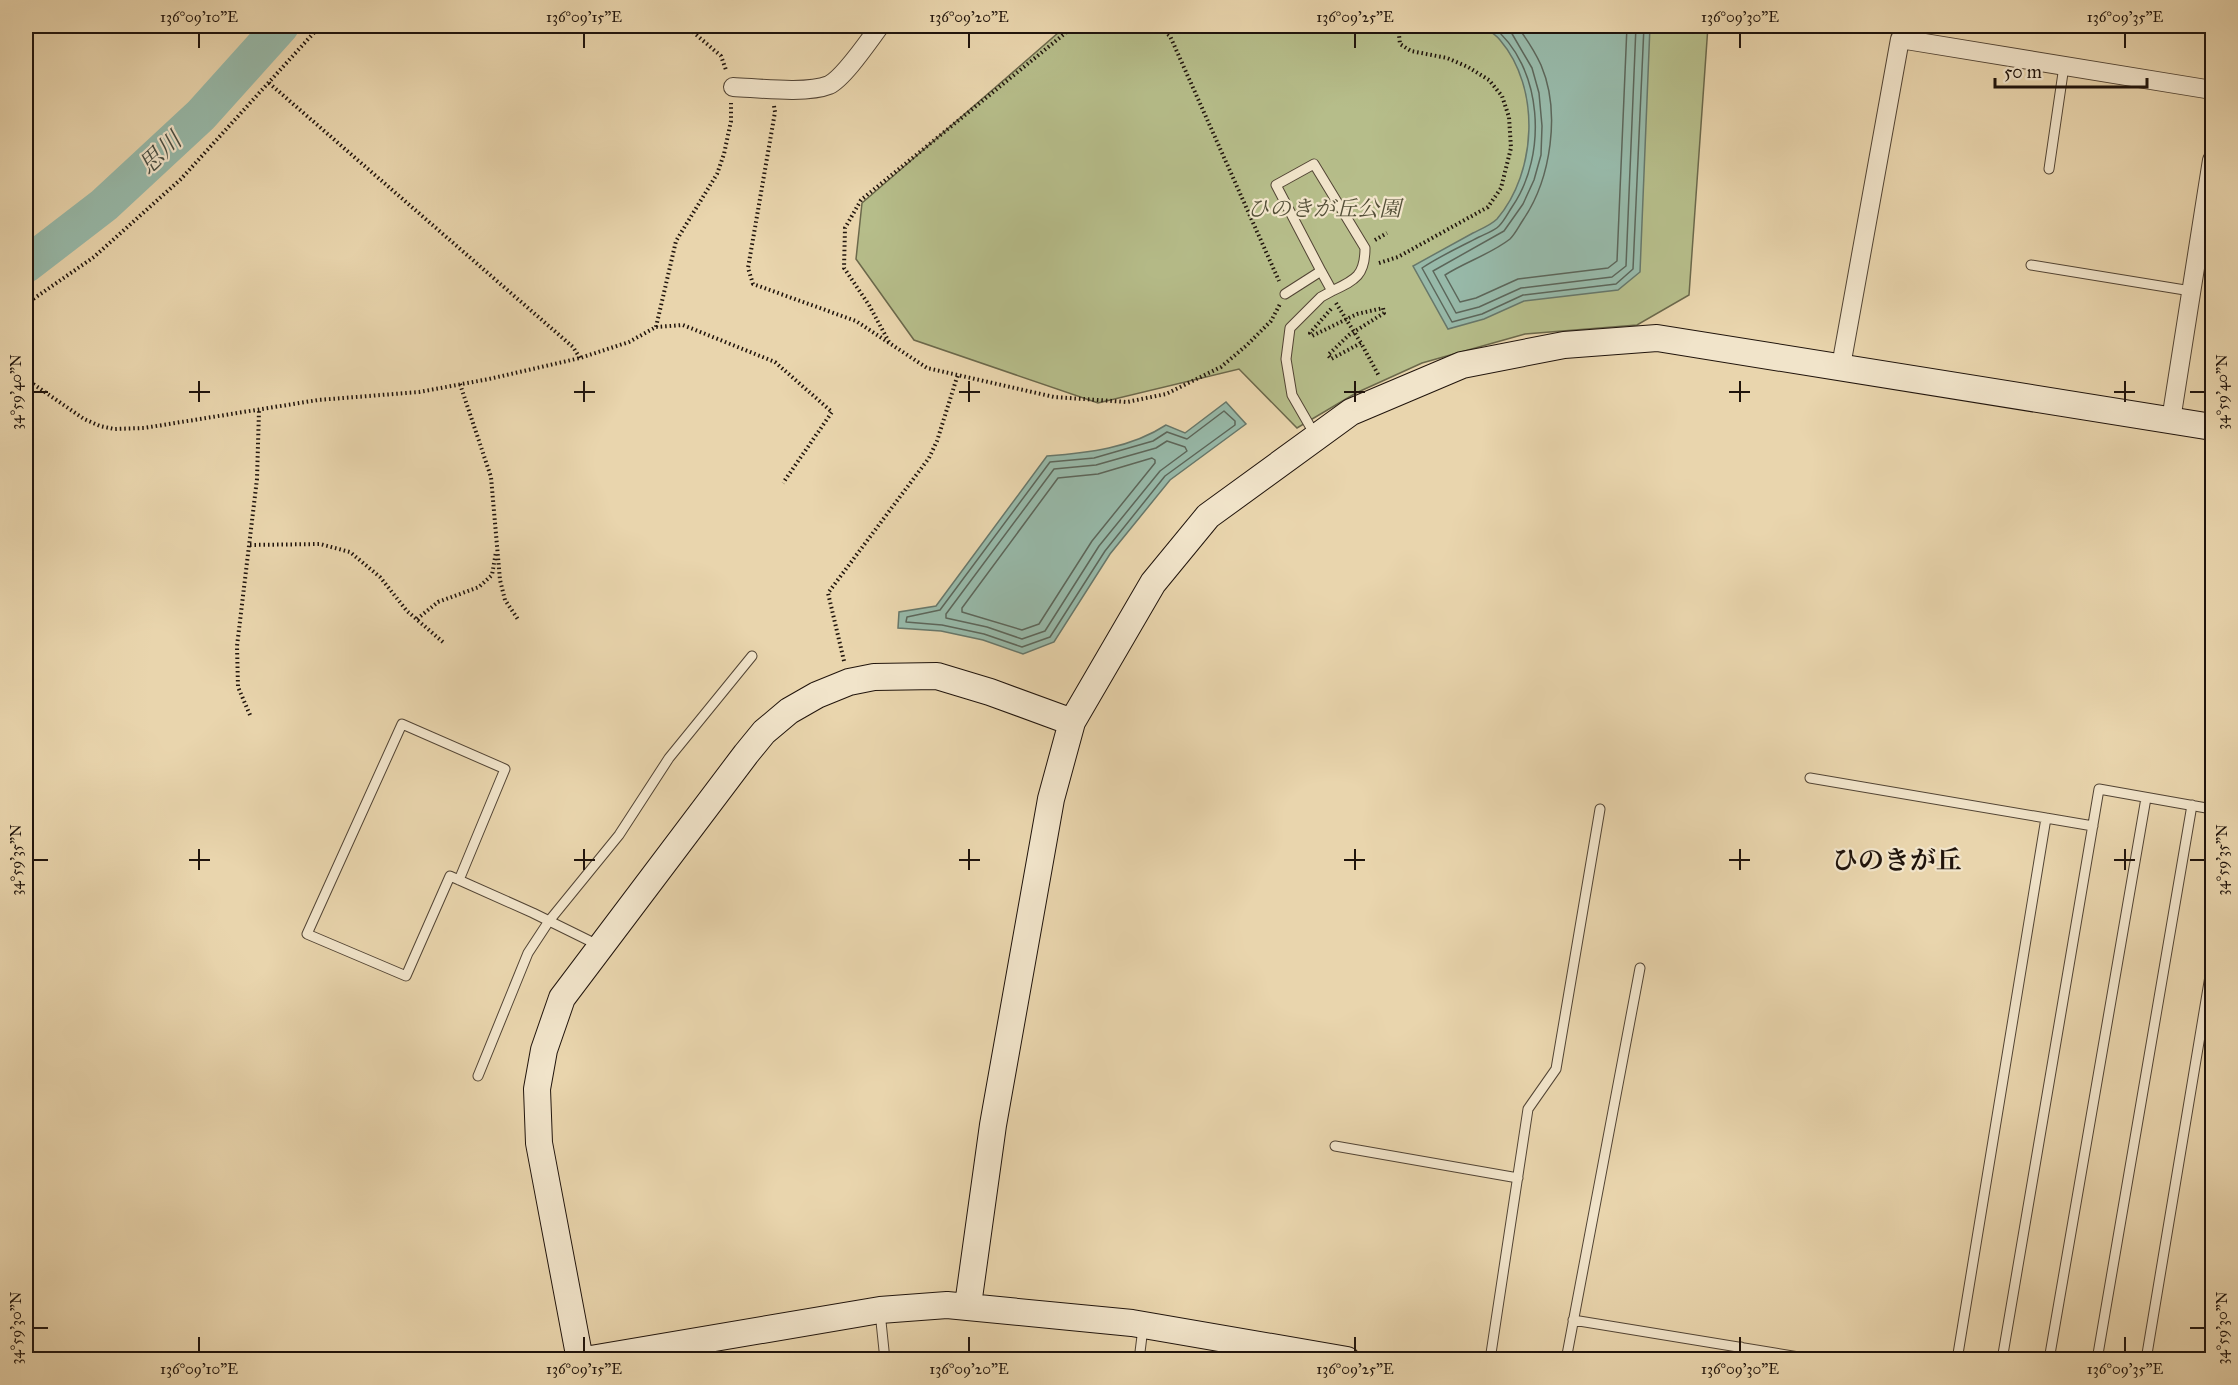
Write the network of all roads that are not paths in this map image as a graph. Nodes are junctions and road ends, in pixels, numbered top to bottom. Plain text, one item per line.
1 (880, 26) edge
2 (2064, 66) junction
3 (733, 87) road end
4 (2212, 90) edge
5 (2212, 160) edge
6 (2049, 169) dead end
7 (2031, 265) dead end
8 (1321, 271) junction
9 (1332, 291) junction
10 (2191, 291) junction
11 (1285, 294) road end
12 (1841, 366) junction
13 (2170, 420) junction
14 (2212, 428) edge
15 (1317, 437) junction
16 (752, 656) dead end
17 (1072, 722) junction
18 (1810, 778) dead end
19 (2146, 798) junction
20 (2192, 806) junction
21 (1600, 809) dead end
22 (2212, 809) edge
23 (2046, 818) junction
24 (2093, 826) junction
25 (459, 880) junction
26 (549, 921) junction
27 (600, 946) junction
28 (2212, 964) edge
29 (1640, 968) dead end
30 (478, 1076) dead end
31 (1335, 1146) dead end
32 (1518, 1179) junction
33 (968, 1305) junction
34 (880, 1310) junction
35 (1573, 1320) junction
36 (1144, 1325) junction
37 (1741, 1347) junction
38 (579, 1359) edge
39 (585, 1359) edge
40 (885, 1359) edge
41 (1139, 1359) edge
42 (1347, 1359) edge
43 (1490, 1359) edge
44 (1566, 1359) edge
45 (1739, 1359) edge
46 (1817, 1359) edge
47 (1957, 1359) edge
48 (2002, 1359) edge
49 (2049, 1359) edge
50 (2097, 1359) edge
51 (2146, 1359) edge

1 - 3 street
2 - 4 street
2 - 6 lane
2 - 12 street
5 - 10 street
7 - 10 lane
8 - 9 lane
8 - 9 lane
8 - 11 lane
9 - 15 lane
10 - 13 street
12 - 13 street
12 - 15 street
13 - 14 street
15 - 17 street
16 - 26 lane
17 - 27 street
17 - 33 street
18 - 23 lane
19 - 20 lane
19 - 24 lane
19 - 49 lane
20 - 22 lane
20 - 50 lane
21 - 32 lane
23 - 24 lane
23 - 47 lane
24 - 48 lane
25 - 25 lane
25 - 26 lane
26 - 27 lane
26 - 30 lane
27 - 38 street
28 - 51 lane
29 - 35 lane
31 - 32 lane
32 - 43 lane
33 - 34 street
33 - 36 street
34 - 39 street
34 - 40 lane
35 - 37 lane
35 - 44 lane
36 - 41 lane
36 - 42 street
37 - 45 lane
37 - 46 lane

